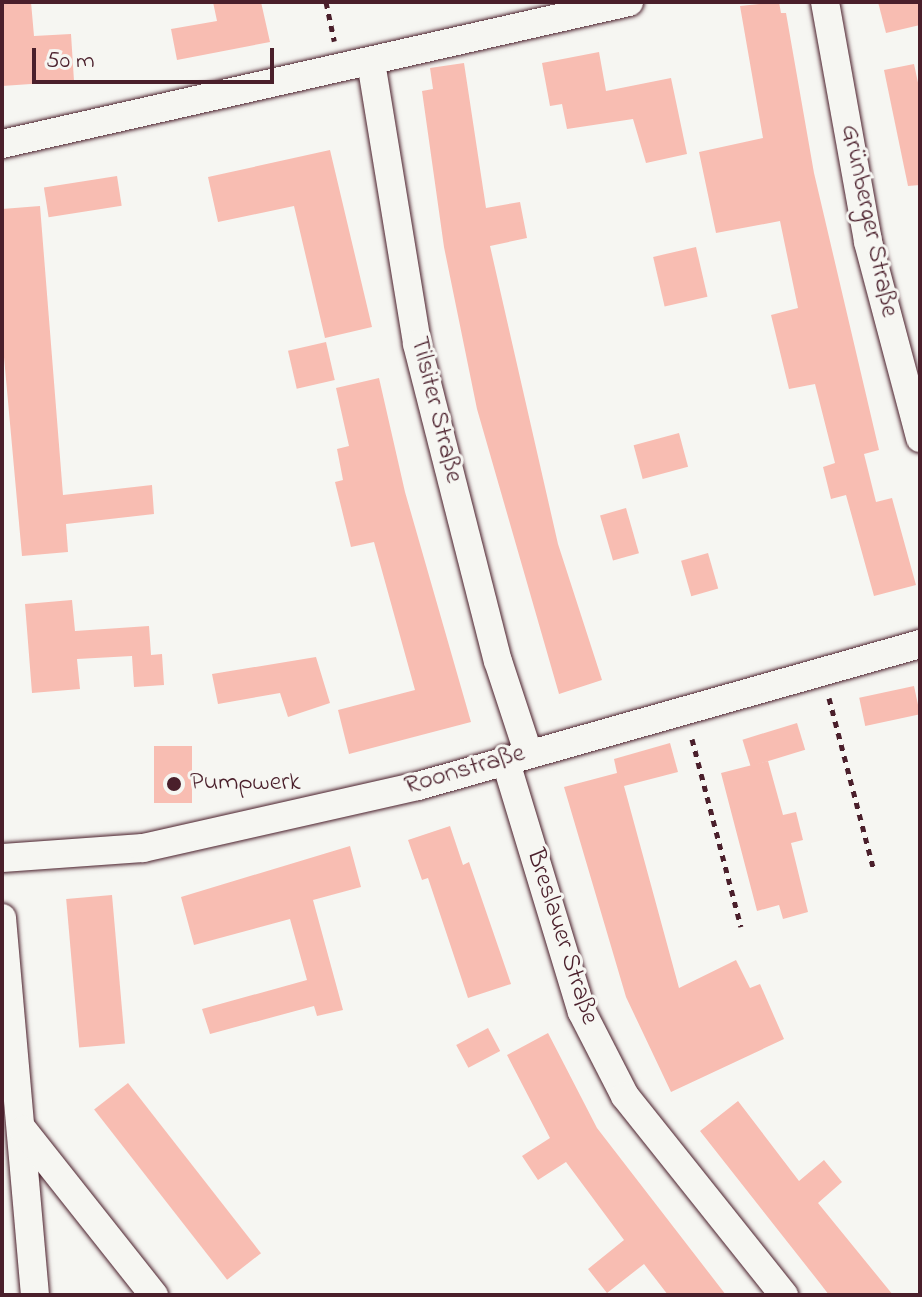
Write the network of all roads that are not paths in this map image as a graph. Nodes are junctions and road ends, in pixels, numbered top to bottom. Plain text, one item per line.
1 (629, 2) edge
2 (825, 2) edge
3 (371, 62) junction
4 (2, 144) edge
5 (920, 438) edge
6 (920, 644) edge
7 (517, 755) junction
8 (2, 858) edge
9 (2, 918) edge
10 (23, 1130) junction
11 (35, 1295) edge
12 (154, 1295) edge
13 (784, 1295) edge

1 - 3 street
2 - 5 street, Grünberger Straße
3 - 4 street
3 - 7 street, Tilsiter Straße
6 - 7 street, Roonstraße
7 - 8 street, Roonstraße
7 - 13 street, Breslauer Straße
9 - 10 street
10 - 11 street
10 - 12 street

